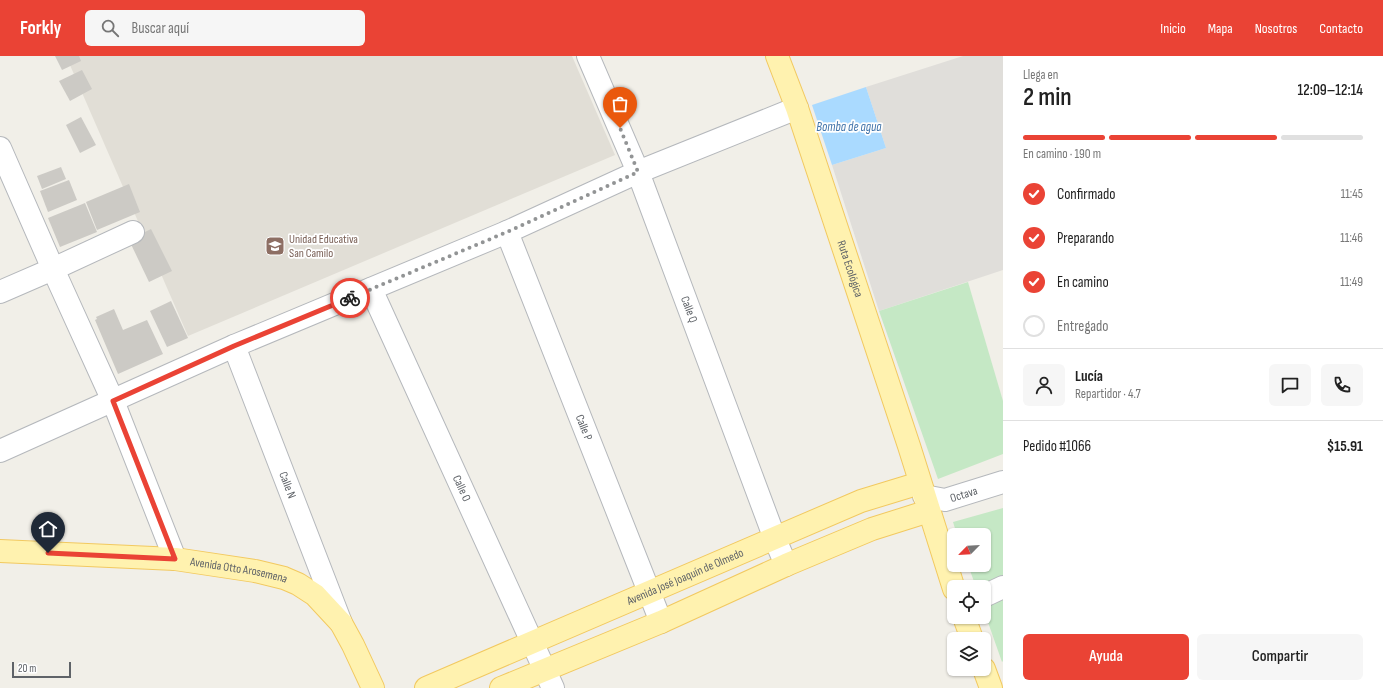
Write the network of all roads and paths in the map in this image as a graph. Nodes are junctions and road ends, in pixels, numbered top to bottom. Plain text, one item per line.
1 (588, 56) edge
2 (776, 56) edge
3 (797, 108) junction
4 (0, 148) edge
5 (638, 172) junction
6 (134, 232) dead end
7 (507, 232) junction
8 (53, 269) junction
9 (371, 289) junction
10 (0, 292) edge
11 (234, 346) junction
12 (113, 401) junction
13 (0, 451) edge
14 (1003, 482) edge
15 (924, 497) junction
16 (775, 539) junction
17 (0, 551) edge
18 (175, 559) junction
19 (786, 565) junction
20 (951, 580) edge
21 (1003, 587) edge
22 (650, 592) junction
23 (991, 593) edge
24 (661, 622) junction
25 (341, 623) junction
26 (532, 643) junction
27 (987, 676) edge
28 (549, 679) edge
29 (373, 688) edge
30 (426, 688) edge
31 (501, 688) edge
32 (991, 688) edge

1 - 5 street, Calle Q
2 - 3 main road, Ruta Ecológica
3 - 5 street
3 - 15 main road, Ruta Ecológica
4 - 8 street
5 - 7 street
5 - 16 street, Calle Q
6 - 8 street
7 - 9 street
7 - 22 street, Calle P
8 - 10 street
8 - 12 street
9 - 11 street
9 - 26 street, Calle O
11 - 12 street
11 - 25 street, Calle N
12 - 13 street
12 - 18 street
14 - 15 street, Octava
15 - 16 main road, Avenida José Joaquín de Olmedo
15 - 19 main road
15 - 20 main road
16 - 19 street, Calle Q
16 - 22 main road, Avenida José Joaquín de Olmedo
17 - 18 main road, Avenida Otto Arosemena
18 - 25 main road, Avenida Otto Arosemena
19 - 24 main road
21 - 23 street
22 - 24 street, Calle P
22 - 26 main road, Avenida José Joaquín de Olmedo
24 - 28 main road
25 - 29 main road, Avenida Otto Arosemena
26 - 28 street, Calle O
26 - 30 main road, Avenida José Joaquín de Olmedo
27 - 32 main road
28 - 31 main road

